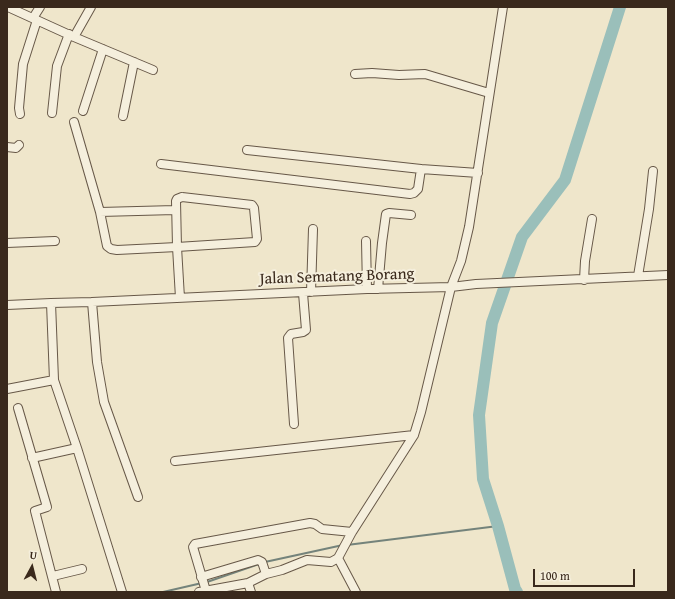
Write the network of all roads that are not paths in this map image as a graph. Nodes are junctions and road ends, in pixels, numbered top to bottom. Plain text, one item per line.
1 (8, 7) edge
2 (40, 7) edge
3 (91, 7) edge
4 (503, 7) edge
5 (35, 19) junction
6 (71, 36) junction
7 (103, 49) junction
8 (134, 62) junction
9 (153, 70) dead end
10 (355, 74) dead end
11 (489, 93) junction
12 (83, 111) dead end
13 (52, 113) dead end
14 (20, 114) dead end
15 (123, 116) dead end
16 (74, 122) dead end
17 (19, 145) dead end
18 (7, 147) edge
19 (248, 150) dead end
20 (161, 164) dead end
21 (421, 169) junction
22 (653, 171) dead end
23 (478, 173) junction
24 (175, 210) junction
25 (100, 212) junction
26 (411, 215) dead end
27 (592, 219) dead end
28 (313, 229) dead end
29 (55, 241) dead end
30 (366, 241) dead end
31 (7, 243) edge
32 (176, 247) junction
33 (639, 271) junction
34 (584, 274) junction
35 (668, 275) edge
36 (451, 287) junction
37 (367, 289) junction
38 (378, 289) junction
39 (307, 292) junction
40 (180, 298) junction
41 (92, 302) junction
42 (51, 303) junction
43 (7, 305) edge
44 (54, 380) junction
45 (7, 389) edge
46 (18, 408) dead end
47 (294, 424) dead end
48 (414, 435) junction
49 (77, 448) junction
50 (32, 458) junction
51 (175, 461) dead end
52 (138, 497) dead end
53 (352, 532) junction
54 (340, 555) junction
55 (264, 568) junction
56 (82, 569) dead end
57 (53, 576) junction
58 (248, 583) junction
59 (202, 587) edge
60 (56, 592) edge
61 (122, 592) edge
62 (251, 592) edge
63 (356, 592) edge

1 - 5 street
2 - 5 street
3 - 6 street
4 - 11 street
5 - 6 street
5 - 14 street
6 - 7 street
6 - 13 street
7 - 8 street
7 - 12 street
8 - 9 street
8 - 15 street
10 - 11 street
11 - 23 street
16 - 25 street
17 - 18 street
19 - 21 street
20 - 21 street
21 - 23 street
22 - 33 street
23 - 36 street
24 - 25 street
24 - 32 street
24 - 32 street
25 - 32 street
26 - 38 street
27 - 34 street
28 - 39 street
29 - 31 street
30 - 37 street
32 - 40 street
33 - 34 street, Jalan Sematang Borang
33 - 35 street, Jalan Sematang Borang
34 - 36 street, Jalan Sematang Borang
36 - 38 street, Jalan Sematang Borang
36 - 48 street
37 - 38 street, Jalan Sematang Borang
37 - 39 street, Jalan Sematang Borang
39 - 40 street, Jalan Sematang Borang
39 - 47 street
40 - 41 street, Jalan Sematang Borang
41 - 42 street, Jalan Sematang Borang
41 - 52 street
42 - 43 street, Jalan Sematang Borang
42 - 44 street
44 - 45 street
44 - 49 street
46 - 50 street
48 - 51 street
48 - 53 street
49 - 50 street
49 - 61 street
50 - 57 street
53 - 54 street
53 - 59 street
54 - 55 street
54 - 63 street
55 - 58 street
55 - 59 street
56 - 57 street
57 - 60 street
58 - 59 street
58 - 62 street

